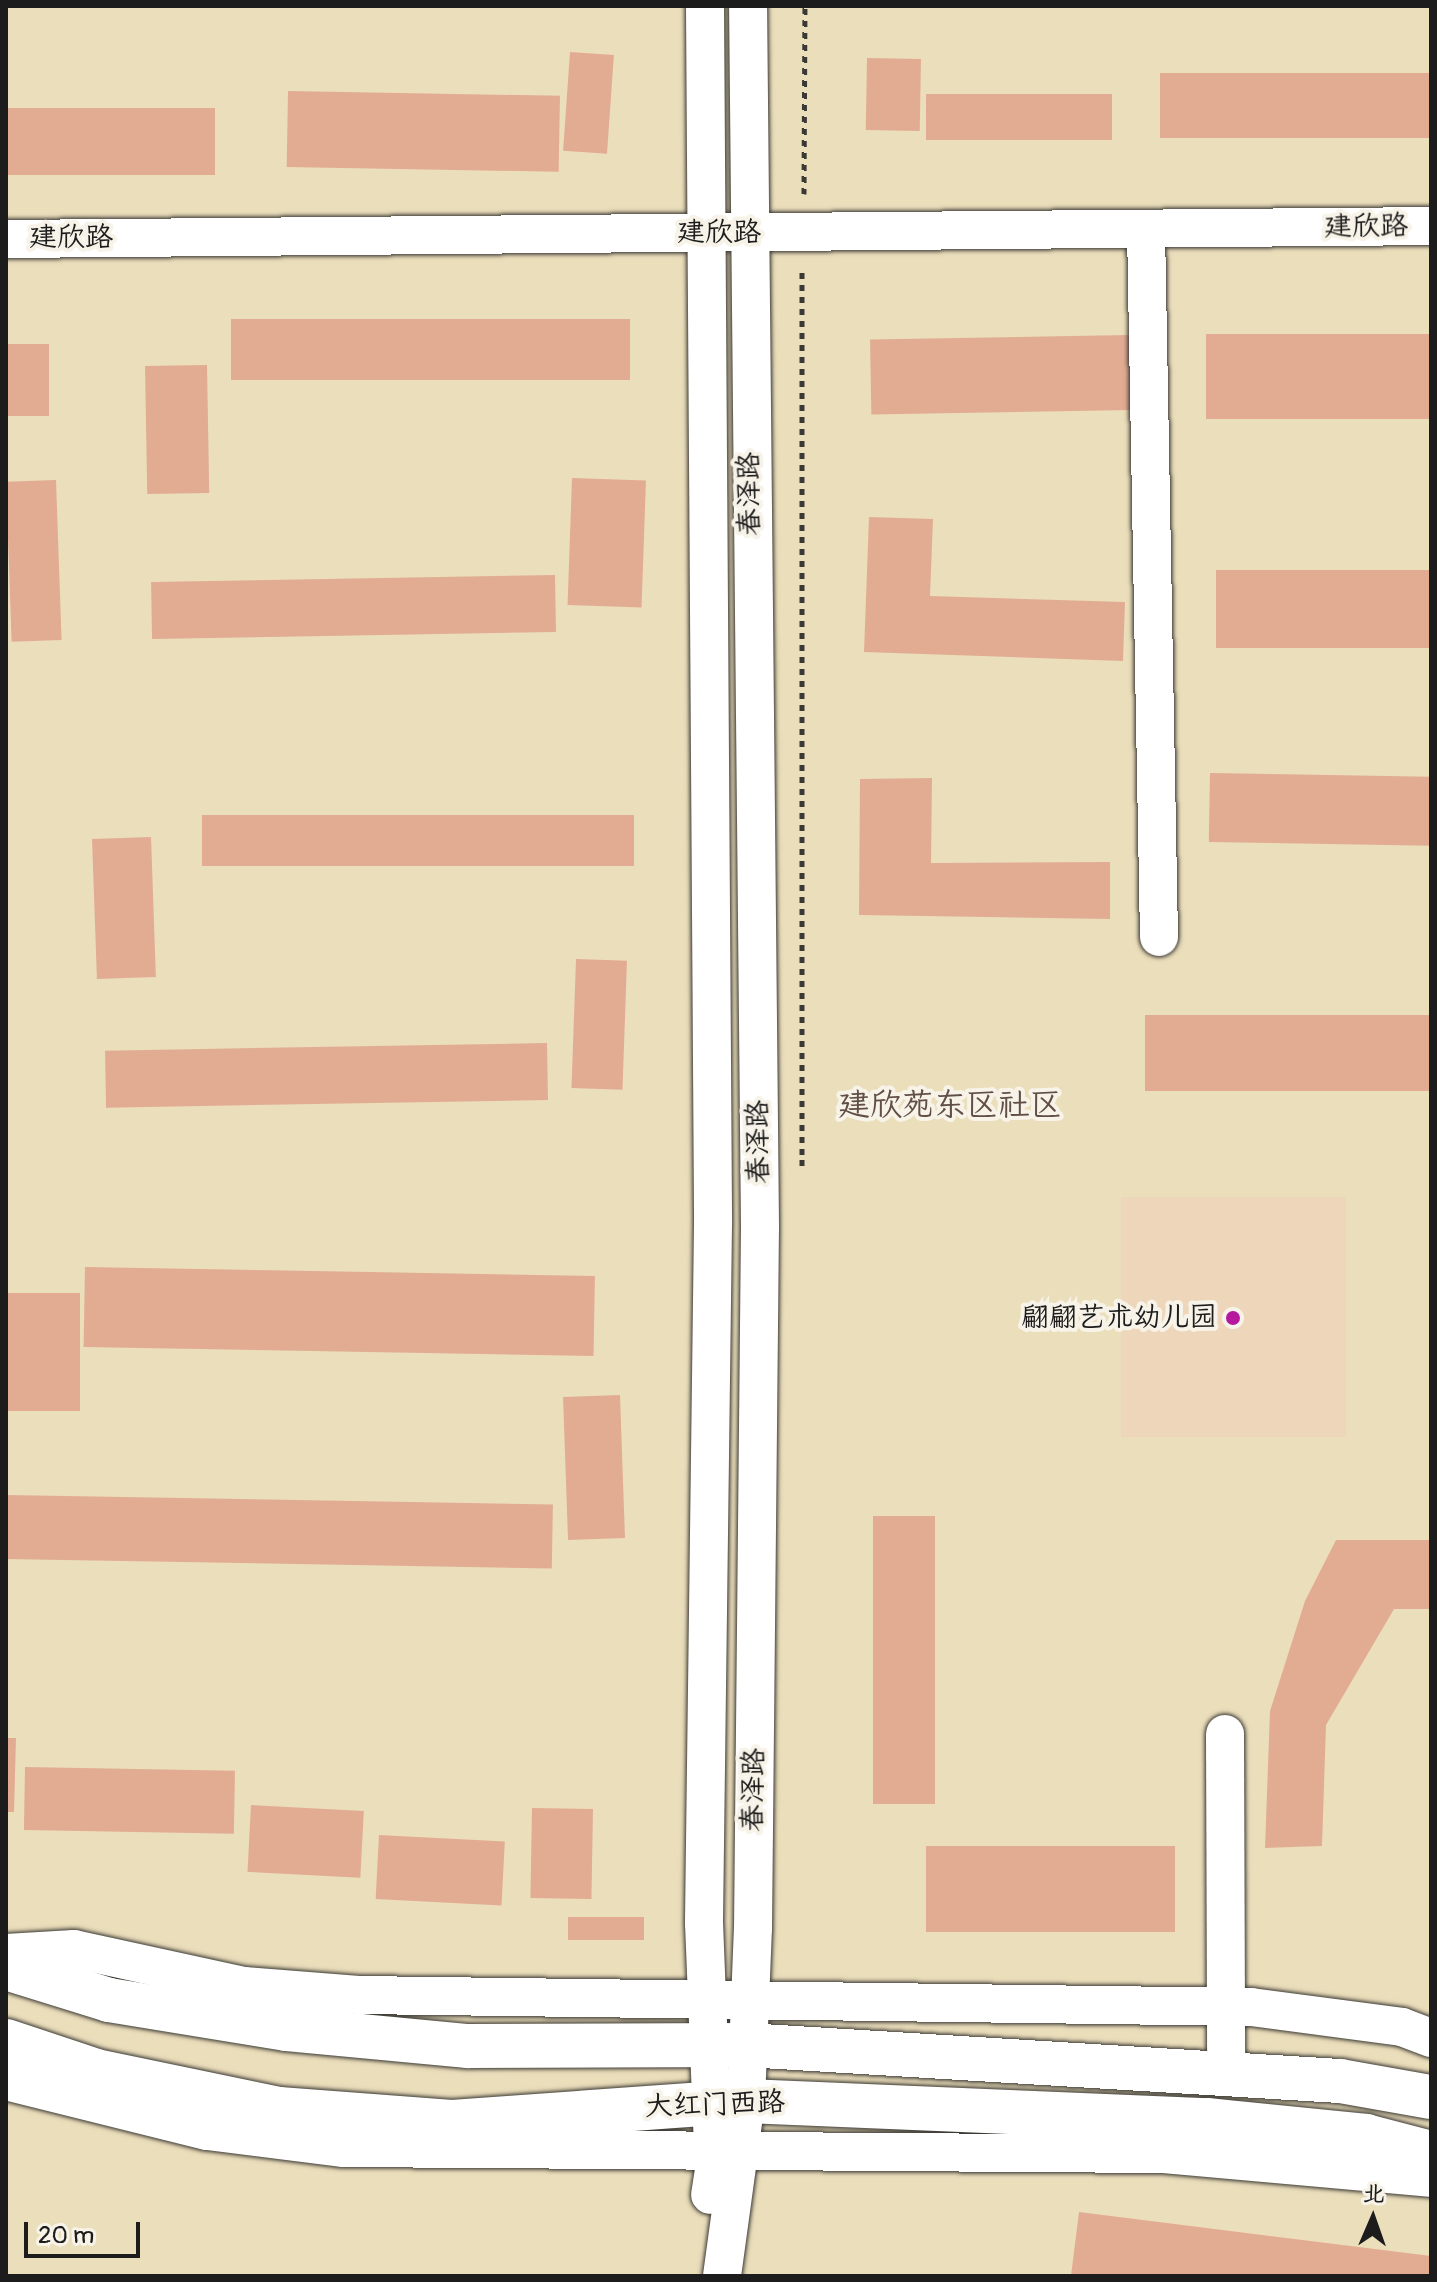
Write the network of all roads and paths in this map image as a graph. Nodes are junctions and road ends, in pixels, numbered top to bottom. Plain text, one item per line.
1 (705, 6) edge
2 (748, 6) edge
3 (1431, 226) edge
4 (1146, 229) junction
5 (747, 232) junction
6 (705, 233) junction
7 (6, 239) edge
8 (1159, 937) dead end
9 (1225, 1734) dead end
10 (6, 1953) edge
11 (6, 1968) edge
12 (749, 2001) junction
13 (707, 2002) junction
14 (1224, 2006) junction
15 (1431, 2038) edge
16 (6, 2041) edge
17 (728, 2045) junction
18 (1226, 2072) junction
19 (6, 2081) edge
20 (1431, 2097) edge
21 (239, 2101) junction
22 (729, 2101) junction
23 (359, 2115) junction
24 (266, 2138) junction
25 (323, 2145) junction
26 (726, 2148) junction
27 (1431, 2153) edge
28 (1431, 2178) edge
29 (697, 2276) edge
30 (722, 2276) edge

1 - 6 street, 春泽路
2 - 5 street, 春泽路
3 - 4 street, 建欣路
4 - 5 street, 建欣路
4 - 8 street
5 - 6 street, 建欣路
5 - 12 street, 春泽路
6 - 7 street, 建欣路
6 - 13 street, 春泽路
9 - 14 street
10 - 13 street
11 - 17 main road, 大红门西路
12 - 13 street
12 - 14 street
12 - 17 street, 春泽路
13 - 17 street, 春泽路
14 - 15 street
14 - 18 street
16 - 21 main road, 大红门西路
17 - 18 main road, 大红门西路
17 - 22 street, 春泽路
18 - 20 main road, 大红门西路
19 - 24 street
21 - 23 main road, 大红门西路
21 - 24 main road
22 - 23 main road, 大红门西路
22 - 26 street, 春泽路
22 - 27 main road, 大红门西路
23 - 25 main road
24 - 25 street
25 - 26 street
26 - 28 street
26 - 29 street, 春泽路
26 - 30 street, 春泽路

